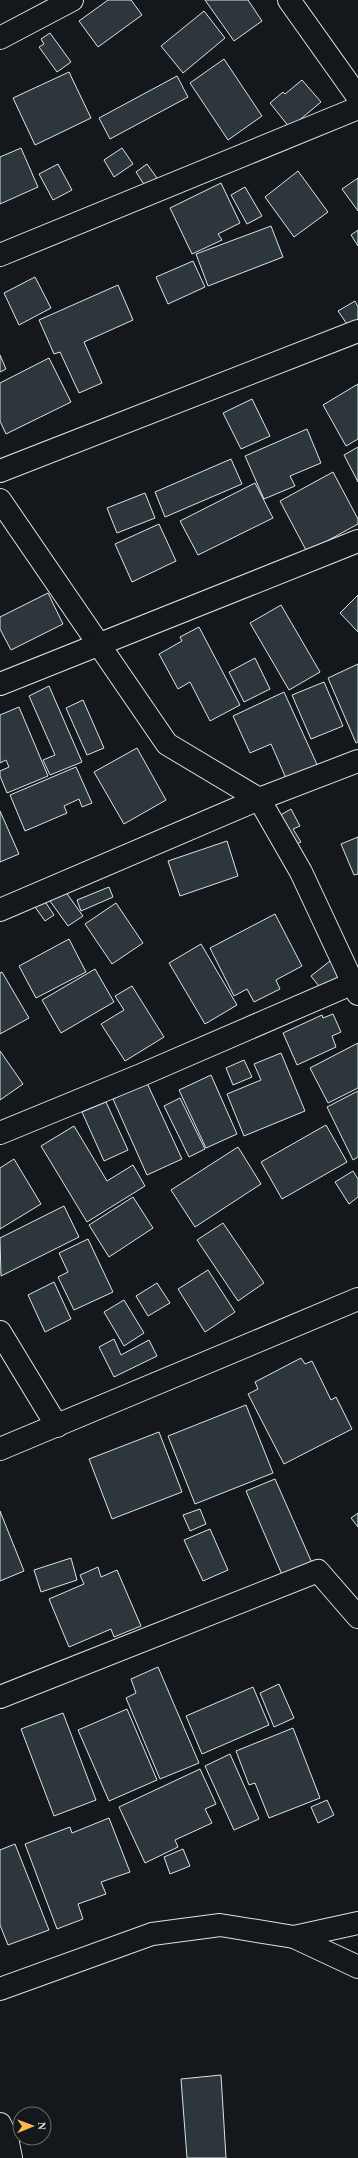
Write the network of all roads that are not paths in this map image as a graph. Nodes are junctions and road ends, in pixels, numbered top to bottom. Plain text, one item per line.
1 (72, 0) edge
2 (289, 0) edge
3 (0, 38) edge
4 (358, 97) edge
5 (358, 108) edge
6 (0, 255) edge
7 (358, 331) edge
8 (0, 471) edge
9 (0, 500) edge
10 (358, 541) edge
11 (98, 643) junction
12 (0, 684) edge
13 (358, 761) edge
14 (260, 799) junction
15 (0, 910) edge
16 (356, 986) edge
17 (0, 1133) edge
18 (358, 1299) edge
19 (0, 1332) edge
20 (57, 1426) junction
21 (0, 1449) edge
22 (358, 1617) edge
23 (0, 1696) edge
24 (358, 1923) edge
25 (294, 1937) junction
26 (358, 1967) edge
27 (0, 1989) edge
28 (0, 2124) edge
29 (11, 2158) edge

1 - 3 street
2 - 4 street
5 - 6 street
7 - 8 street
9 - 11 street
10 - 11 street
11 - 12 street
11 - 14 street
13 - 14 street
14 - 15 street
14 - 16 street
16 - 17 street
18 - 20 street
19 - 20 street
20 - 21 street
22 - 23 street
24 - 25 street
25 - 26 street
25 - 27 street
28 - 29 street

